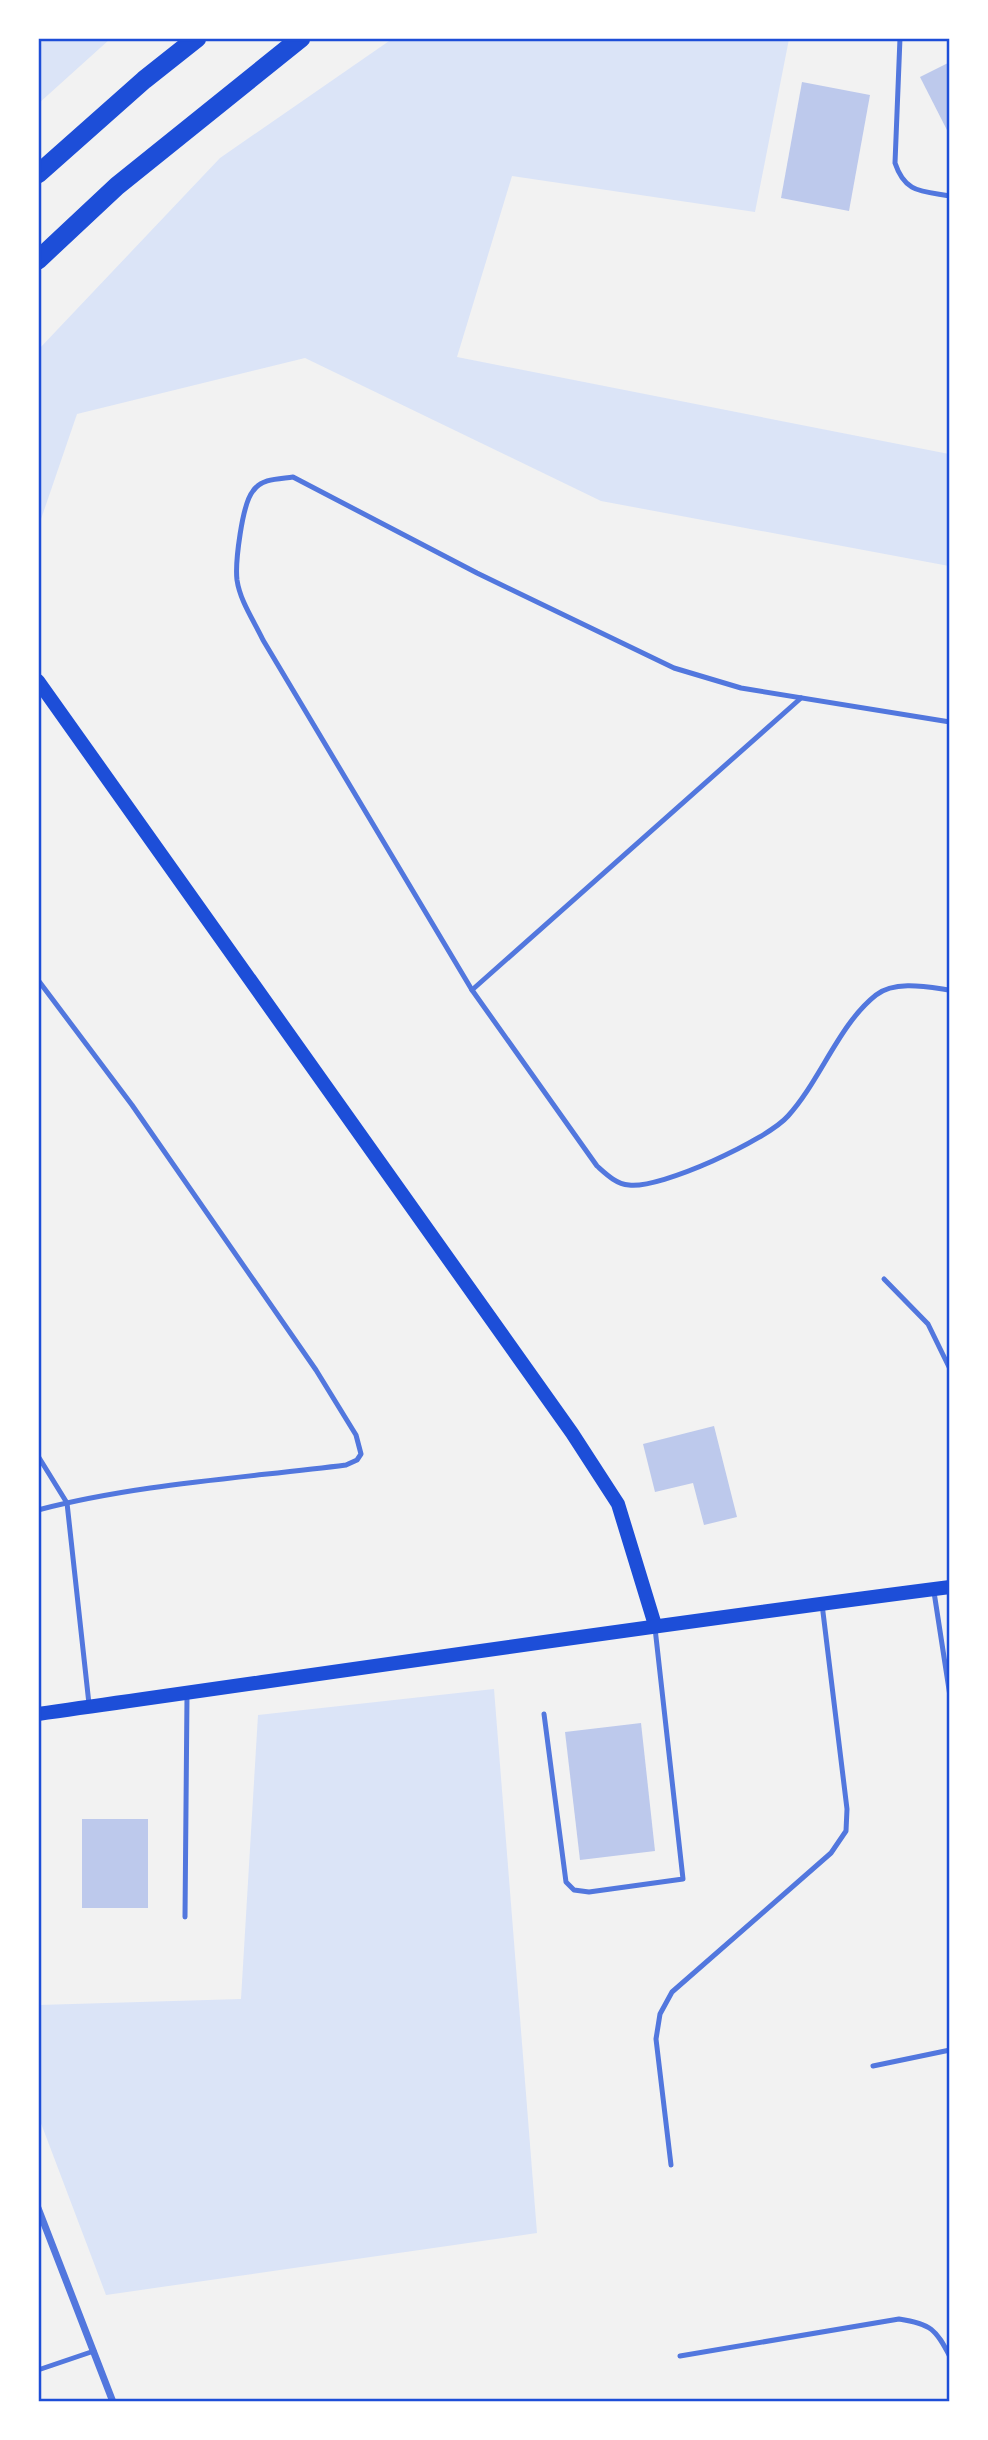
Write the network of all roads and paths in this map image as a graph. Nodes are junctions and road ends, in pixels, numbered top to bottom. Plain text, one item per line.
1 (197, 38) edge
2 (301, 38) edge
3 (900, 38) edge
4 (38, 174) edge
5 (950, 196) edge
6 (38, 260) edge
7 (38, 681) edge
8 (801, 698) junction
9 (950, 722) edge
10 (38, 980) edge
11 (472, 990) junction
12 (950, 990) edge
13 (884, 1279) dead end
14 (950, 1369) edge
15 (38, 1457) edge
16 (67, 1503) junction
17 (38, 1510) edge
18 (950, 1587) edge
19 (933, 1589) junction
20 (822, 1603) junction
21 (655, 1625) junction
22 (187, 1695) junction
23 (950, 1696) edge
24 (89, 1707) junction
25 (38, 1714) edge
26 (544, 1714) dead end
27 (185, 1917) dead end
28 (950, 2050) edge
29 (873, 2066) dead end
30 (671, 2165) dead end
31 (38, 2208) edge
32 (94, 2351) junction
33 (680, 2356) dead end
34 (950, 2357) edge
35 (38, 2370) edge
36 (113, 2402) edge

1 - 4 highway
2 - 6 highway
3 - 5 lane
7 - 21 main road
8 - 9 lane
8 - 11 lane
8 - 11 lane
10 - 16 lane
11 - 12 lane
13 - 14 lane
15 - 16 lane
16 - 17 lane
16 - 24 lane
18 - 19 main road
19 - 20 main road
19 - 23 lane
20 - 21 main road
20 - 30 lane
21 - 22 main road
21 - 26 lane
22 - 24 main road
22 - 27 lane
24 - 25 main road
28 - 29 lane
31 - 32 street
32 - 35 lane
32 - 36 street
33 - 34 lane

